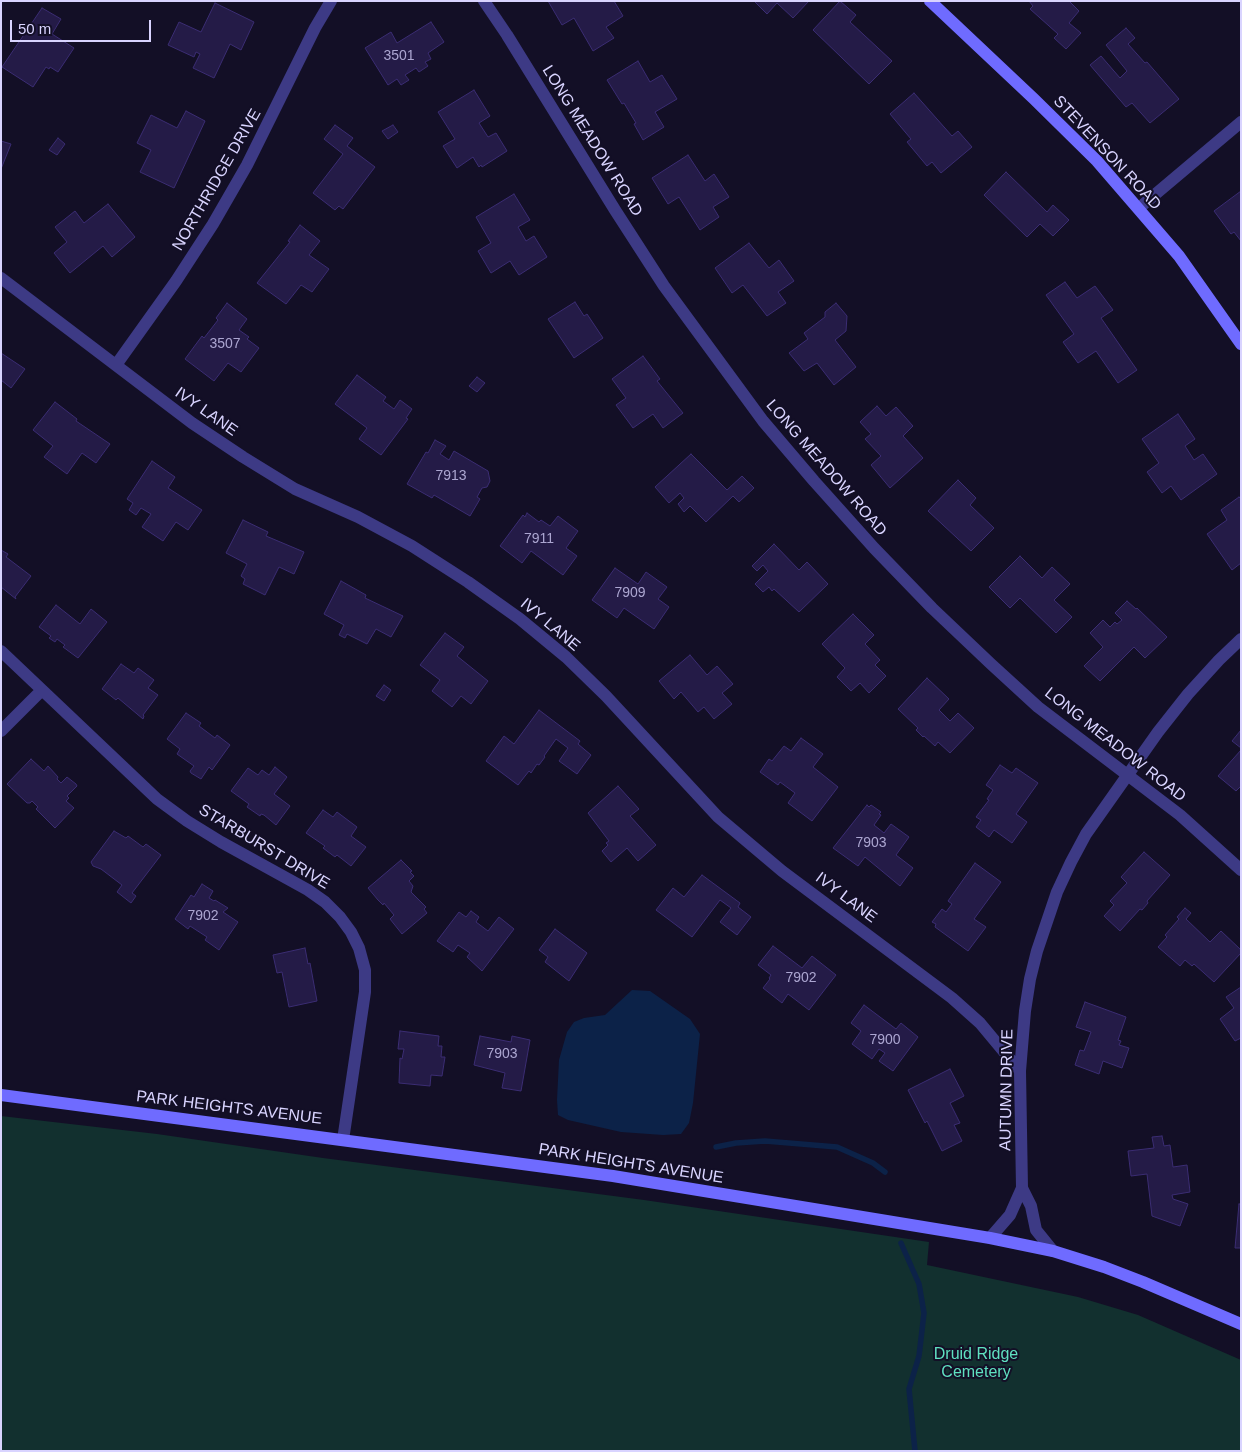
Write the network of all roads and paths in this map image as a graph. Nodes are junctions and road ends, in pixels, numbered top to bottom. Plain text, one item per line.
1 (331, 1) edge
2 (484, 1) edge
3 (930, 1) edge
4 (1241, 122) edge
5 (1139, 208) junction
6 (1, 278) edge
7 (1241, 344) edge
8 (116, 365) junction
9 (1241, 640) edge
10 (1, 651) edge
11 (42, 690) junction
12 (1, 731) edge
13 (1126, 776) junction
14 (1241, 870) edge
15 (1020, 1071) junction
16 (1, 1095) edge
17 (343, 1140) junction
18 (1022, 1188) junction
19 (990, 1238) junction
20 (1053, 1251) junction
21 (1241, 1324) edge

1 - 8 street, NORTHRIDGE DRIVE
2 - 13 street, LONG MEADOW ROAD
3 - 5 main road, STEVENSON ROAD
4 - 5 street
5 - 7 main road, STEVENSON ROAD
6 - 8 street, IVY LANE
8 - 15 street, IVY LANE
9 - 13 street, AUTUMN DRIVE
10 - 11 street, STARBURST DRIVE
11 - 12 street
11 - 17 street, STARBURST DRIVE
13 - 14 street, LONG MEADOW ROAD
13 - 15 street, AUTUMN DRIVE
15 - 18 street, AUTUMN DRIVE
16 - 17 main road, PARK HEIGHTS AVENUE
17 - 19 main road, PARK HEIGHTS AVENUE
18 - 19 street, AUTUMN DRIVE
18 - 20 street, AUTUMN DRIVE
19 - 20 main road, PARK HEIGHTS AVENUE
20 - 21 main road, PARK HEIGHTS AVENUE

